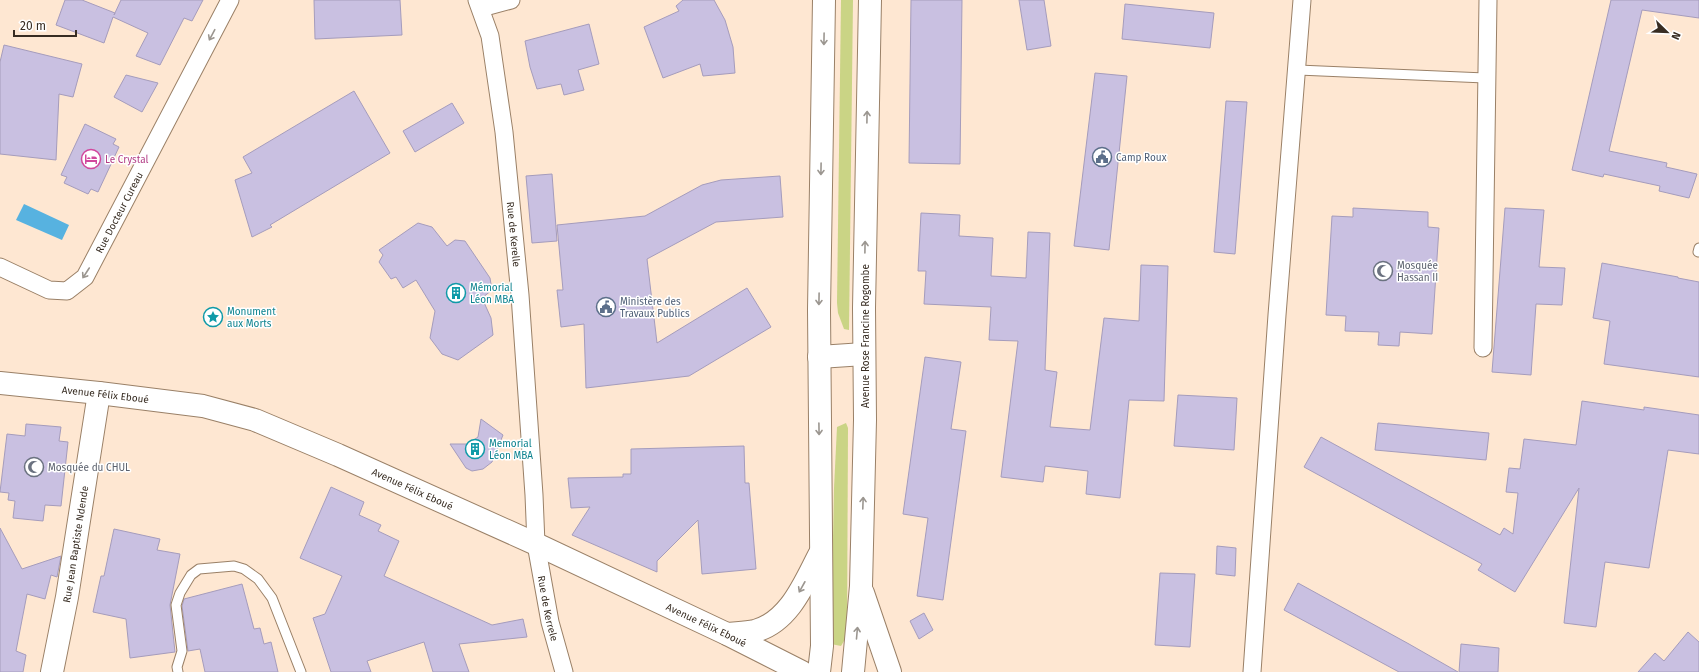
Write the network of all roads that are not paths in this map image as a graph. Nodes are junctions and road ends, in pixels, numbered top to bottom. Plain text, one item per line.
1 (230, 0) edge
2 (511, 0) edge
3 (824, 0) edge
4 (870, 0) edge
5 (1294, 0) edge
6 (1302, 0) edge
7 (1310, 0) edge
8 (1488, 0) edge
9 (479, 4) edge
10 (1300, 41) junction
11 (1298, 70) junction
12 (1486, 78) junction
13 (0, 267) edge
14 (1483, 348) dead end
15 (864, 354) junction
16 (819, 357) junction
17 (0, 383) edge
18 (99, 393) junction
19 (536, 544) junction
20 (821, 553) junction
21 (861, 586) junction
22 (727, 634) junction
23 (52, 672) edge
24 (178, 672) edge
25 (301, 672) edge
26 (564, 672) edge
27 (802, 672) edge
28 (819, 672) edge
29 (853, 672) edge
30 (890, 672) edge
31 (1252, 672) edge

1 -> 13 street, Rue Docteur Cureau
2 - 9 street
3 -> 16 main road
15 -> 4 main road, Avenue Rose Francine Rogombe
5 - 10 street
6 - 10 street
7 - 10 street
8 - 12 street
9 - 19 street, Rue de Kerelle
10 - 11 street
11 - 12 lane
11 - 31 street
12 - 14 street
15 - 16 main road
21 -> 15 main road, Avenue Rose Francine Rogombe
16 -> 20 main road
17 - 18 main road, Avenue Félix Eboué
18 - 19 main road, Avenue Félix Eboué
18 - 23 main road, Rue Jean Baptiste Ndende
19 - 22 main road, Avenue Félix Eboué
19 - 26 street, Rue de Kerrele
20 -> 22 main road
20 - 28 main road
29 -> 21 main road, Avenue Rose Francine Rogombe
21 - 30 main road
22 - 27 main road, Avenue Félix Eboué
24 - 25 lane

